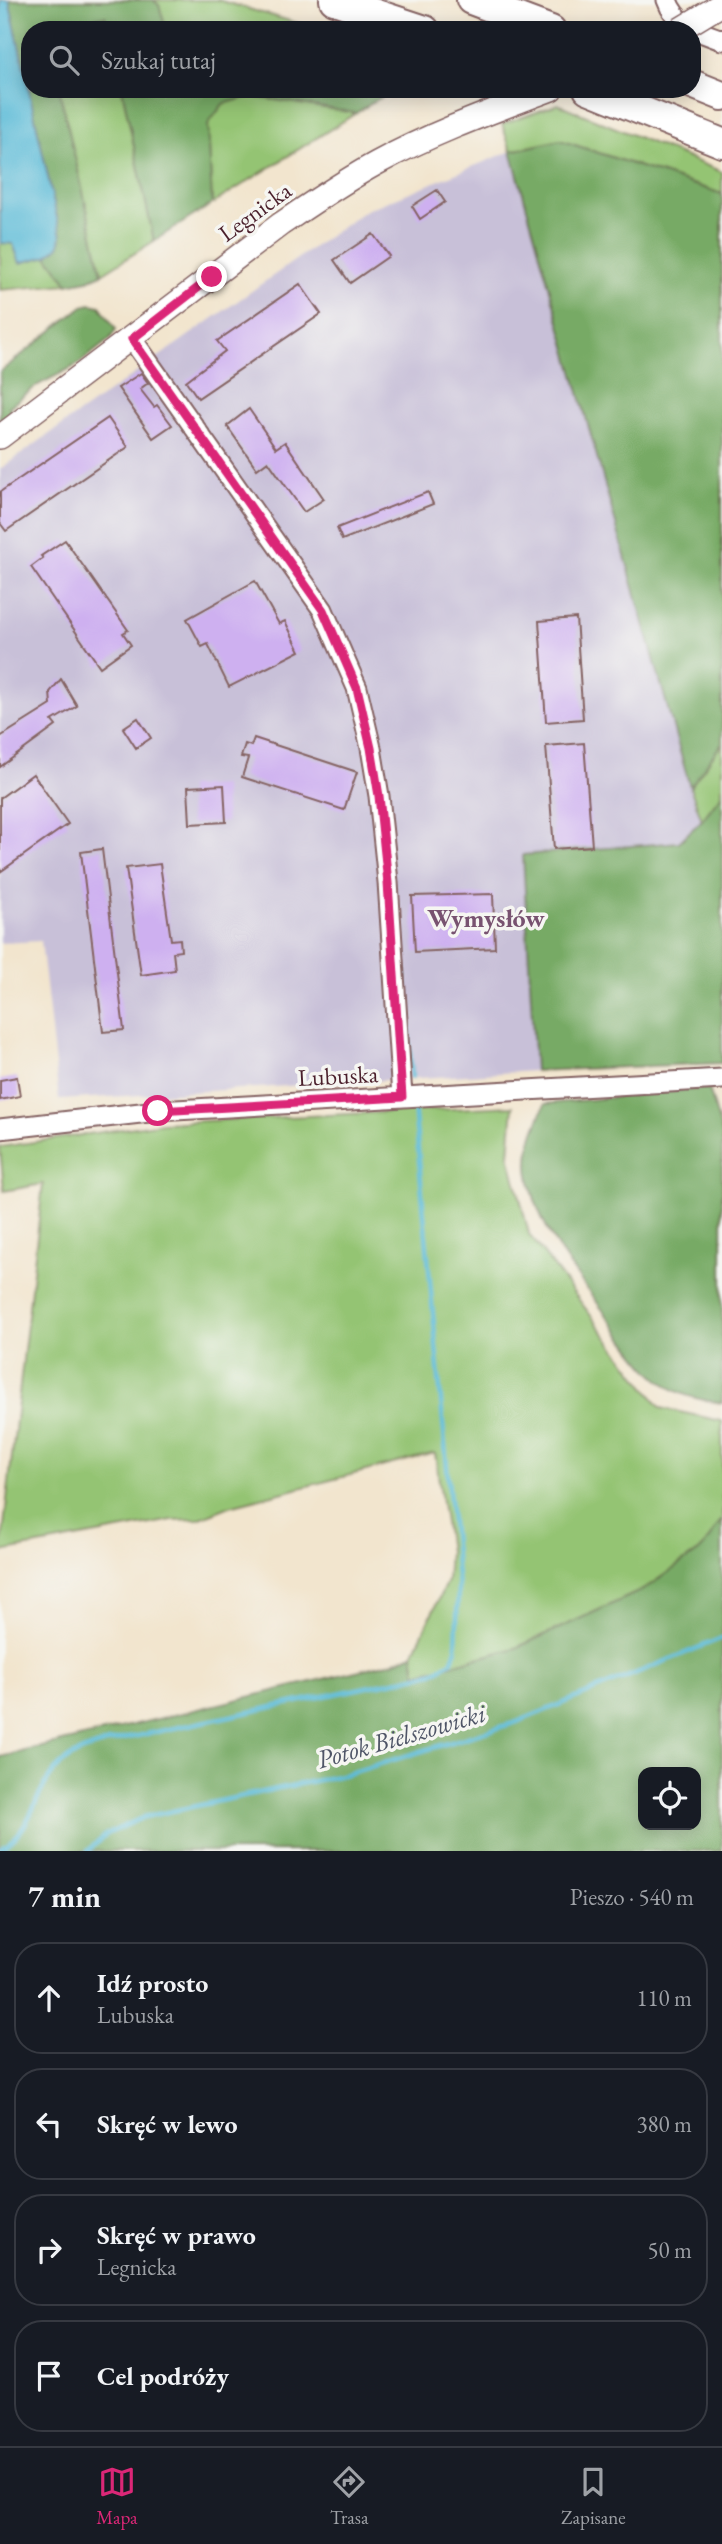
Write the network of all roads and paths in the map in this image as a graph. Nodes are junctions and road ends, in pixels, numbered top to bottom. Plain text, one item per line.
1 (334, 0) edge
2 (471, 0) edge
3 (667, 0) edge
4 (722, 4) edge
5 (398, 21) edge
6 (527, 21) edge
7 (680, 21) edge
8 (694, 21) edge
9 (701, 32) edge
10 (722, 40) edge
11 (701, 88) edge
12 (722, 96) edge
13 (527, 98) edge
14 (610, 98) edge
15 (722, 143) edge
16 (132, 339) junction
17 (0, 438) edge
18 (722, 1079) edge
19 (402, 1097) junction
20 (0, 1129) edge

1 - 5 highway
2 - 6 highway
3 - 7 street
4 - 8 main road, bridge
9 - 10 street
11 - 12 highway
13 - 16 main road, Legnicka
14 - 15 highway
16 - 17 main road, Legnicka
16 - 19 street
18 - 19 street, Lubuska
19 - 20 street, Lubuska

